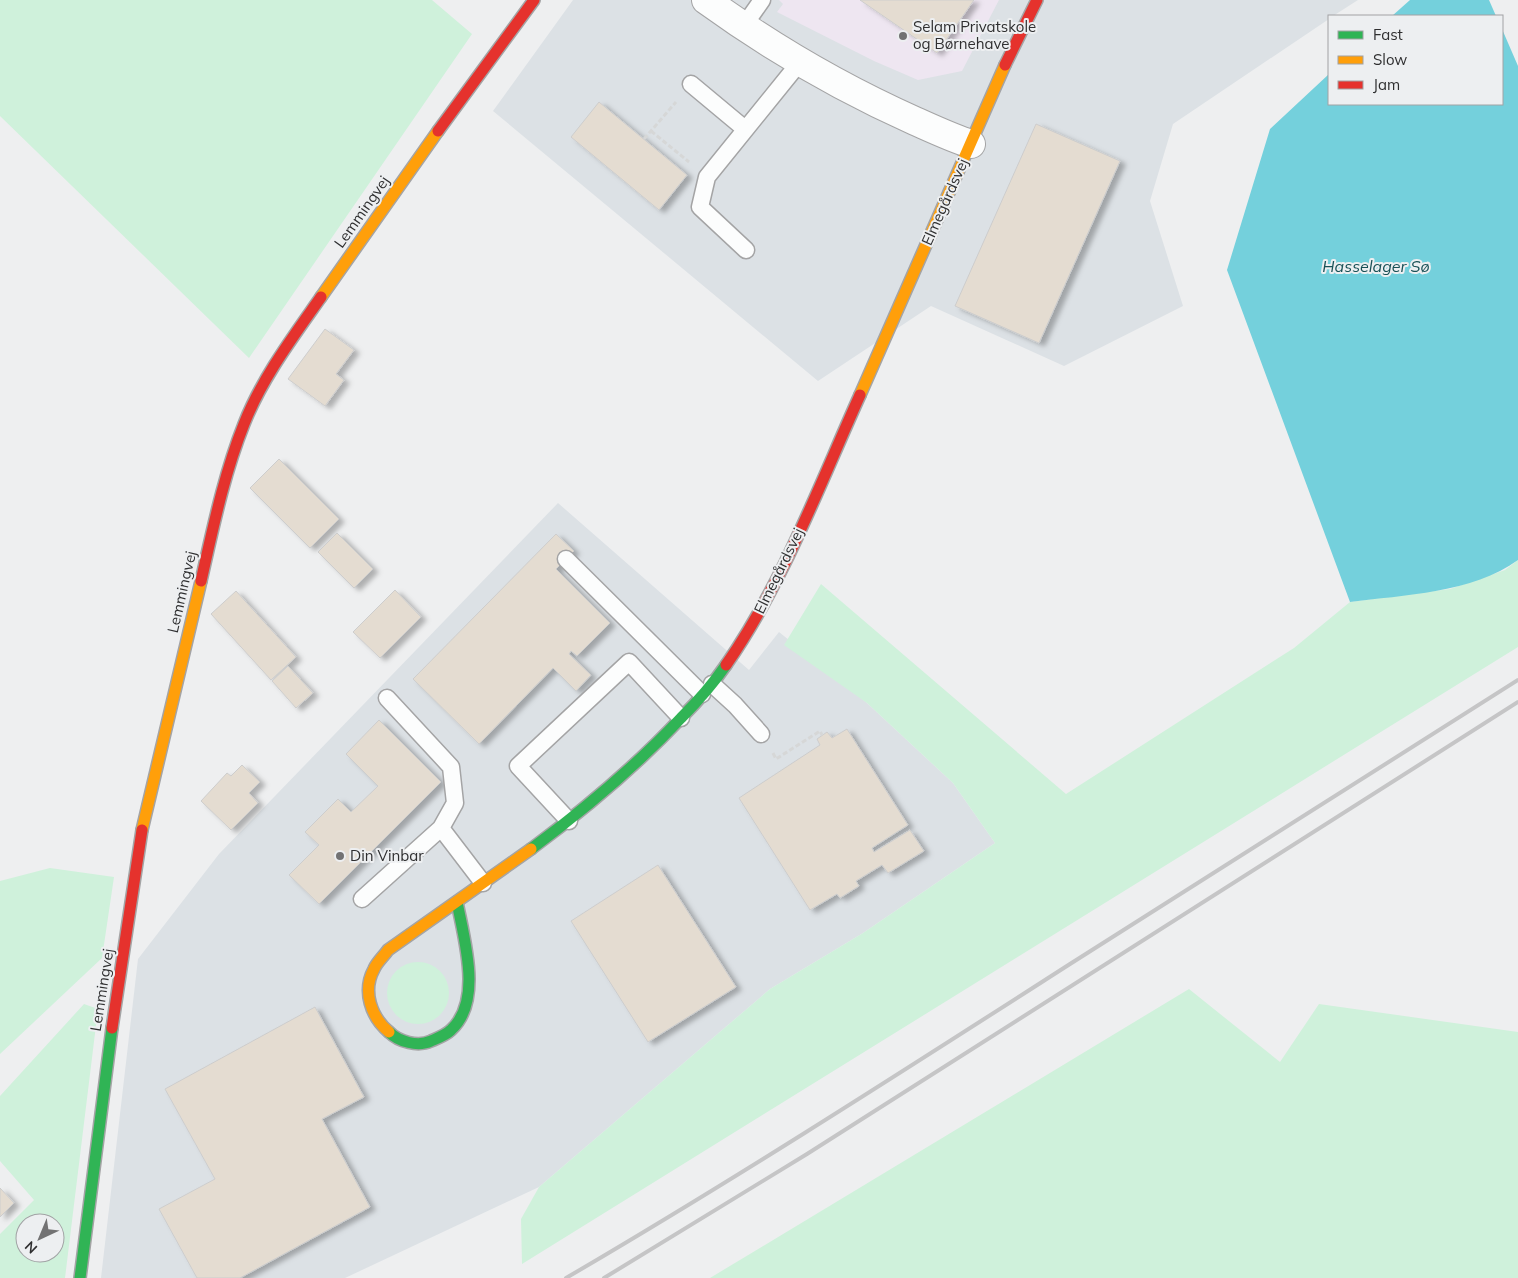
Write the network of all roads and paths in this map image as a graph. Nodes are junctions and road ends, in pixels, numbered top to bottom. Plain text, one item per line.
1 (534, 0) edge
2 (706, 0) edge
3 (762, 0) edge
4 (1037, 0) edge
5 (743, 27) junction
6 (800, 62) junction
7 (691, 84) joint
8 (745, 129) junction
9 (651, 131) junction
10 (644, 139) dead end
11 (971, 144) junction
12 (707, 177) junction
13 (746, 250) dead end
14 (566, 559) dead end
15 (707, 689) junction
16 (387, 698) dead end
17 (681, 718) junction
18 (761, 734) joint
19 (822, 735) dead end
20 (569, 821) junction
21 (441, 828) junction
22 (484, 883) junction
23 (362, 899) dead end
24 (457, 902) junction
25 (80, 1278) edge

1 - 25 street, Lemmingvej
2 - 5 street, Elmegårdsvej
3 - 5 lane
4 - 11 street, Elmegårdsvej
5 - 6 street, Elmegårdsvej
6 - 8 lane
6 - 11 street, Elmegårdsvej
7 - 8 lane
7 - 9 path
8 - 12 lane
9 - 10 path
9 - 12 path
11 - 15 street, Elmegårdsvej
12 - 13 lane
14 - 15 lane
15 - 17 street, Elmegårdsvej
15 - 18 lane
16 - 21 lane
17 - 20 street, Elmegårdsvej
17 - 20 lane
18 - 19 path
20 - 22 street, Elmegårdsvej
21 - 22 lane
21 - 23 lane
22 - 24 street, Elmegårdsvej
24 - 24 street, Elmegårdsvej

